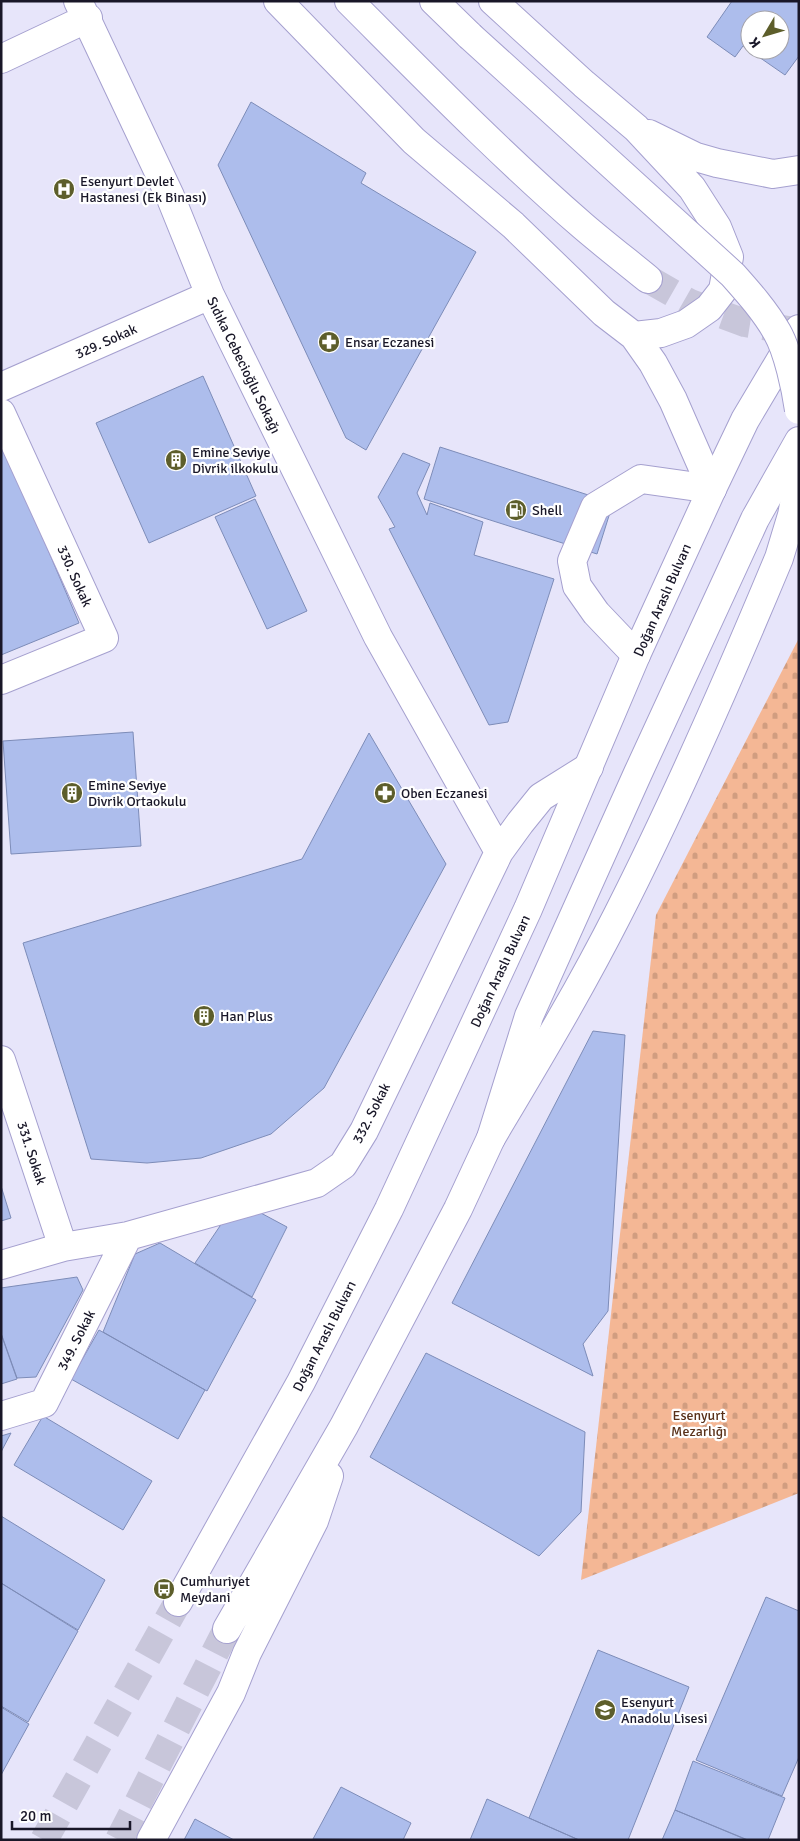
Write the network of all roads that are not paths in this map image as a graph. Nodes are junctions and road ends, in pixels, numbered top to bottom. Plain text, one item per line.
1 (278, 1) edge
2 (349, 1) edge
3 (434, 1) edge
4 (493, 1) edge
5 (83, 10) edge
6 (1, 59) edge
7 (636, 128) junction
8 (799, 170) edge
9 (648, 279) tunnel mouth
10 (210, 295) junction
11 (799, 329) edge
12 (634, 336) junction
13 (1, 387) edge
14 (799, 410) edge
15 (1, 413) edge
16 (799, 441) edge
17 (799, 478) edge
18 (712, 489) junction
19 (636, 656) junction
20 (1, 680) edge
21 (589, 766) junction
22 (499, 852) junction
23 (1, 1060) edge
24 (491, 1138) junction
25 (128, 1236) junction
26 (63, 1247) junction
27 (1, 1265) edge
28 (1, 1416) edge
29 (344, 1426) junction
30 (178, 1602) tunnel mouth
31 (227, 1629) tunnel mouth
32 (151, 1840) edge

1 - 12 main road
2 - 9 main road
3 - 14 main road, bridge
4 - 7 main road
5 - 6 main road
5 - 10 main road, Sıdıka Cebecioğlu Sokağı
7 - 8 main road
7 - 12 main road
10 - 13 main road, 329. Sokak
10 - 22 main road, Sıdıka Cebecioğlu Sokağı
11 - 18 main road, Doğan Araslı Bulvarı
12 - 18 main road
15 - 20 main road, 330. Sokak
16 - 24 main road
17 - 24 main road
18 - 19 main road, Doğan Araslı Bulvarı
18 - 19 main road
19 - 21 main road, Doğan Araslı Bulvarı
21 - 22 main road, 332. Sokak
21 - 30 main road, Doğan Araslı Bulvarı
22 - 25 main road, 332. Sokak
23 - 26 main road, 331. Sokak
24 - 29 main road
25 - 26 main road, 332. Sokak
25 - 28 main road, 349. Sokak
26 - 27 main road, 332. Sokak
29 - 31 main road
29 - 32 main road

